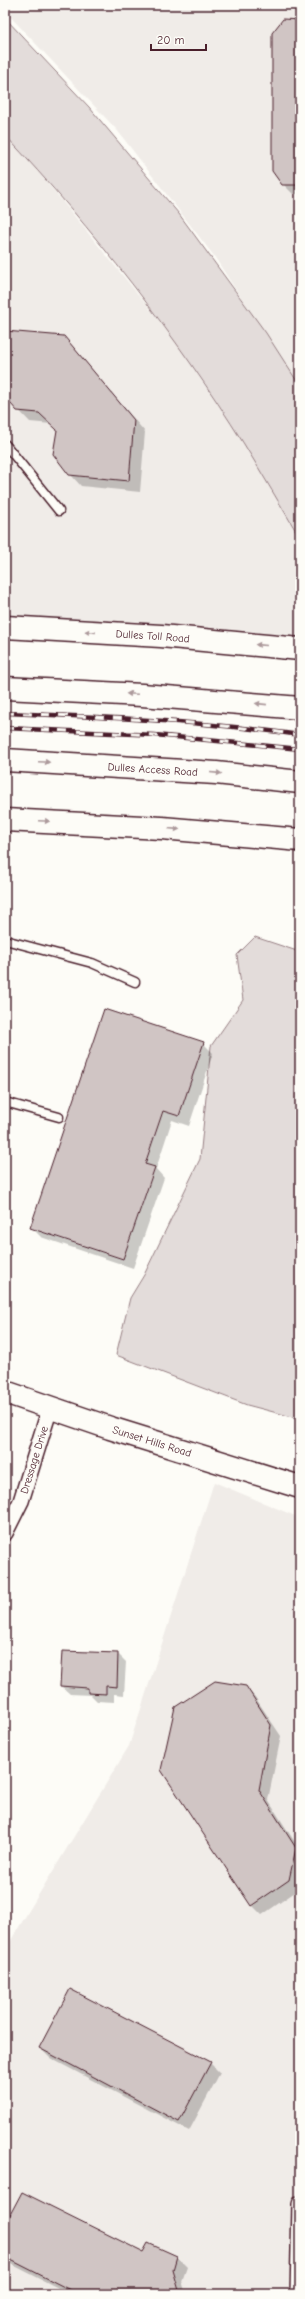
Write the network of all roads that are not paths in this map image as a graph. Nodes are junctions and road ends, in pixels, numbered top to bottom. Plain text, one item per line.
1 (5, 444) edge
2 (59, 511) dead end
3 (5, 627) edge
4 (300, 649) edge
5 (5, 688) edge
6 (300, 708) edge
7 (5, 760) edge
8 (300, 782) edge
9 (5, 820) edge
10 (300, 840) edge
11 (5, 940) edge
12 (135, 982) dead end
13 (5, 1102) edge
14 (58, 1117) dead end
15 (5, 1392) edge
16 (50, 1408) junction
17 (300, 1487) edge
18 (5, 1533) edge
19 (300, 2204) edge
20 (298, 2294) edge

1 - 2 lane
4 -> 3 main road, Dulles Toll Road
6 -> 5 main road
7 -> 8 main road, Dulles Access Road
9 -> 10 main road
11 - 12 lane
13 - 14 lane
15 - 16 main road, Sunset Hills Road
16 - 17 main road, Sunset Hills Road
16 - 18 street, Dressage Drive
19 - 20 street

